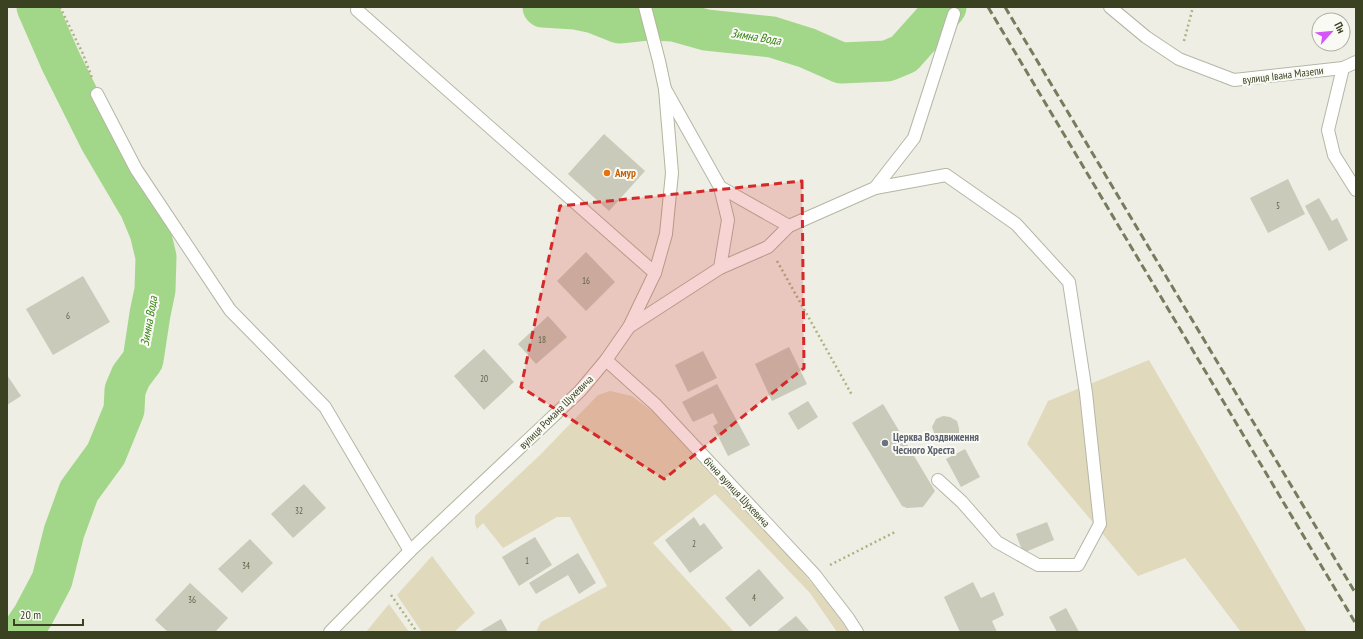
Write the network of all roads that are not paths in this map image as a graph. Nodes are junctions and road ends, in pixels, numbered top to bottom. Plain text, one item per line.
1 (644, 7) edge
2 (1110, 7) edge
3 (357, 10) dead end
4 (954, 14) dead end
5 (1356, 62) edge
6 (1343, 68) junction
7 (665, 90) junction
8 (97, 94) road end
9 (720, 187) junction
10 (875, 188) junction
11 (1356, 190) edge
12 (789, 226) junction
13 (720, 268) junction
14 (655, 273) junction
15 (629, 327) junction
16 (606, 360) junction
17 (938, 480) dead end
18 (410, 551) junction
19 (330, 632) edge
20 (857, 632) edge

1 - 7 main road, вулиця Романа Шухевича
2 - 6 main road, вулиця Івана Мазепи
3 - 14 main road
4 - 10 main road
5 - 6 main road, вулиця Івана Мазепи
6 - 11 main road
7 - 9 main road
7 - 14 main road, вулиця Романа Шухевича
8 - 18 main road
9 - 12 main road
9 - 13 main road
10 - 12 main road
10 - 17 main road
12 - 13 main road
13 - 15 main road
14 - 15 main road, вулиця Романа Шухевича
15 - 16 main road, вулиця Романа Шухевича
16 - 18 main road, вулиця Романа Шухевича
16 - 20 main road, бічна вулиця Шухевича
18 - 19 main road, вулиця Романа Шухевича

